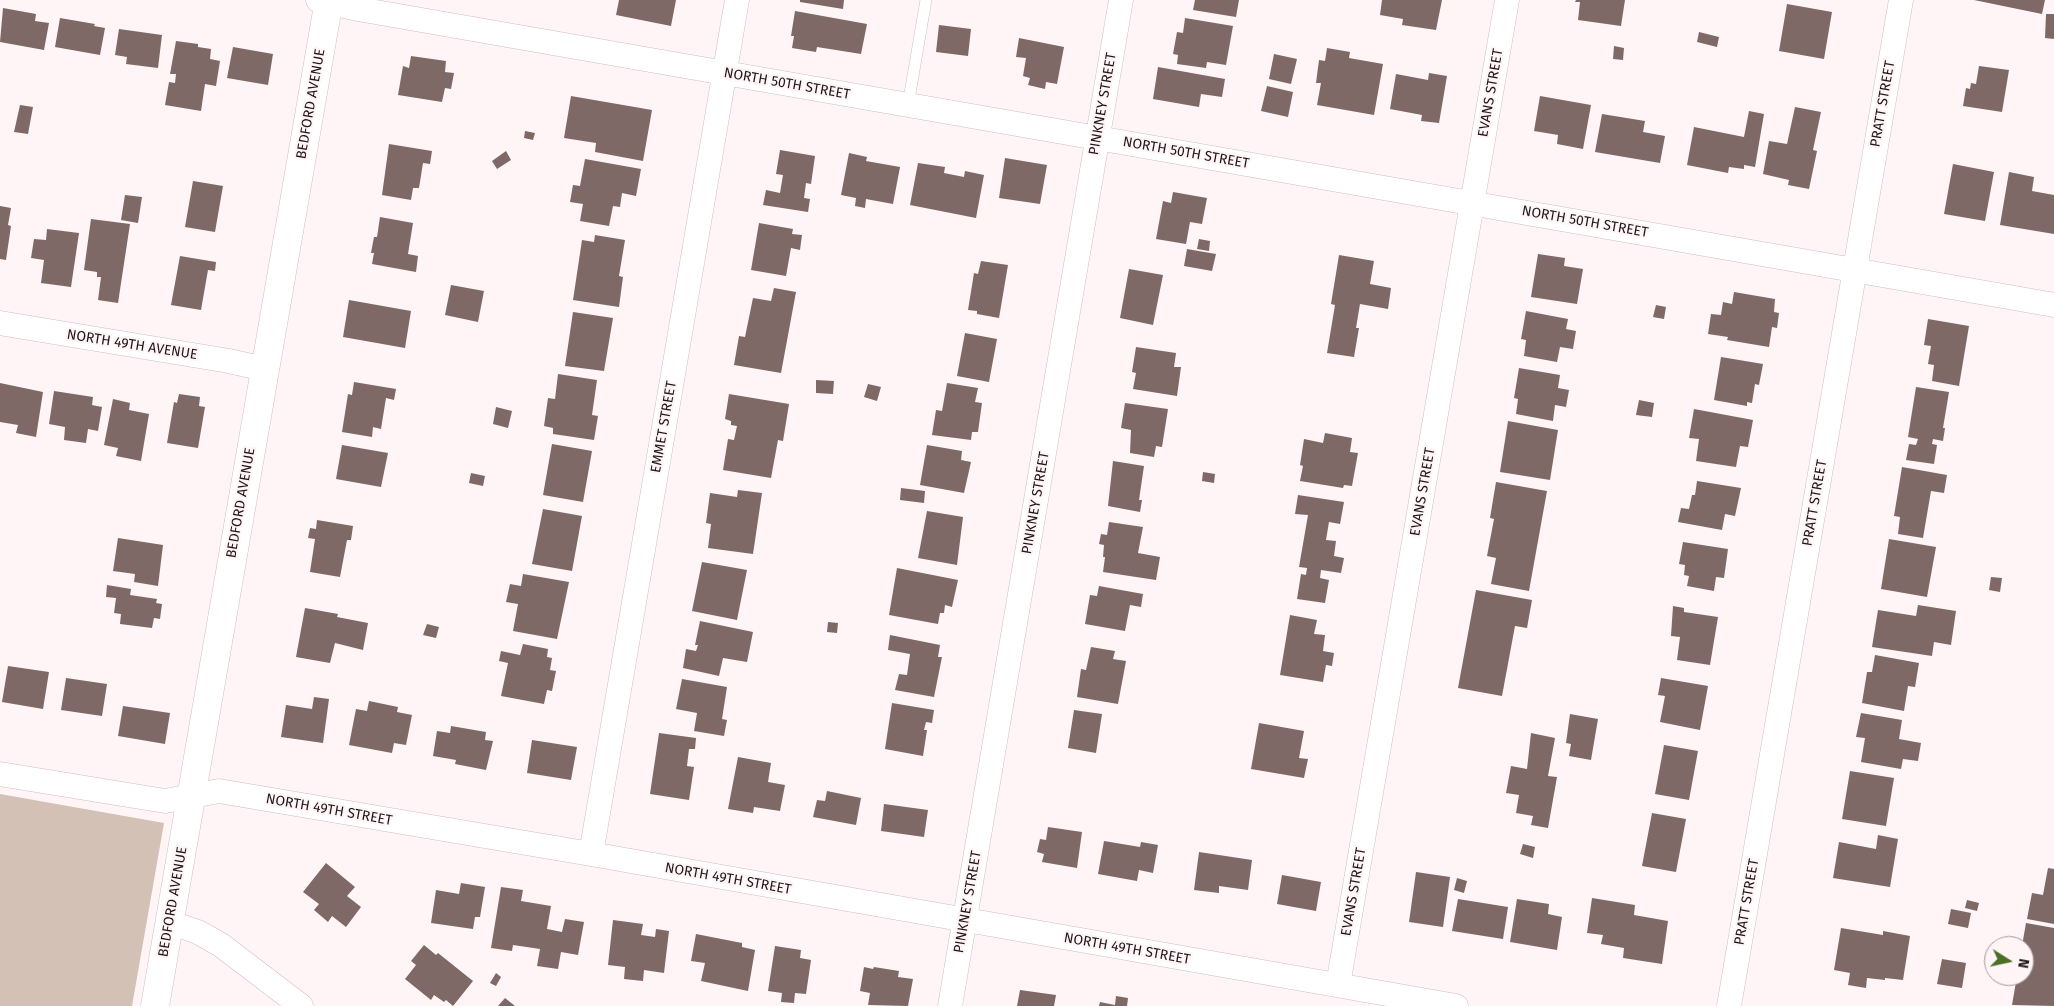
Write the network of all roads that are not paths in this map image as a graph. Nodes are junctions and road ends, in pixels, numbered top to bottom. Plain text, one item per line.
1 (737, 0) edge
2 (926, 0) edge
3 (1121, 0) edge
4 (1507, 0) edge
5 (1901, 0) edge
6 (325, 1) edge
7 (725, 73) junction
8 (908, 105) junction
9 (1098, 137) junction
10 (1473, 203) junction
11 (1855, 270) junction
12 (2054, 305) edge
13 (0, 323) edge
14 (264, 369) junction
15 (0, 774) edge
16 (191, 796) junction
17 (591, 854) junction
18 (965, 921) junction
19 (170, 922) junction
20 (1338, 985) junction
21 (155, 1006) edge
22 (301, 1006) edge
23 (950, 1006) edge
24 (1456, 1006) edge
25 (1729, 1006) edge

1 - 7 street, EMMET STREET
2 - 8 lane
3 - 9 street, PINKNEY STREET
4 - 10 street, EVANS STREET
5 - 11 street, PRATT STREET
6 - 7 street, NORTH 50TH STREET
6 - 14 street, BEDFORD AVENUE
7 - 8 street, NORTH 50TH STREET
7 - 17 street, EMMET STREET
8 - 9 street, NORTH 50TH STREET
9 - 10 street, NORTH 50TH STREET
9 - 18 street, PINKNEY STREET
10 - 11 street, NORTH 50TH STREET
10 - 20 street, EVANS STREET
11 - 12 street, NORTH 50TH STREET
11 - 25 street, PRATT STREET
13 - 14 street, NORTH 49TH AVENUE
14 - 16 street, BEDFORD AVENUE
15 - 16 street, NORTH 49TH STREET
16 - 17 street, NORTH 49TH STREET
16 - 19 street, BEDFORD AVENUE
17 - 18 street, NORTH 49TH STREET
18 - 20 street, NORTH 49TH STREET
18 - 23 street, PINKNEY STREET
19 - 21 street, BEDFORD AVENUE
19 - 22 street
20 - 24 street, NORTH 49TH STREET

